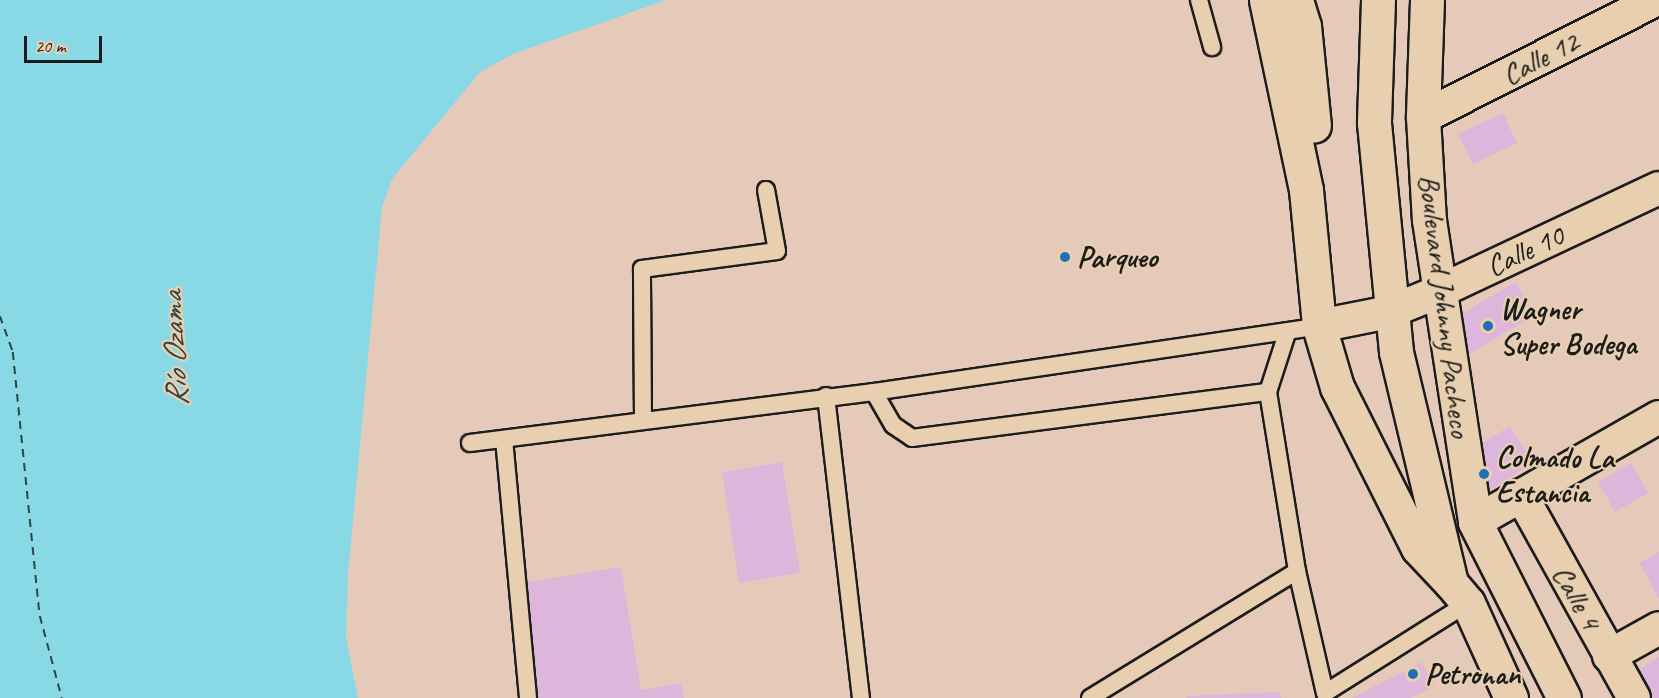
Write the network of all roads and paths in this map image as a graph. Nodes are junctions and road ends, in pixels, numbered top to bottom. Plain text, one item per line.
1 (1198, 0) edge
2 (1266, 0) edge
3 (1296, 0) edge
4 (1378, 0) edge
5 (1427, 0) edge
6 (1656, 0) edge
7 (1212, 46) dead end
8 (1423, 117) junction
9 (1659, 188) edge
10 (766, 190) dead end
11 (1306, 190) junction
12 (1438, 292) junction
13 (1389, 312) junction
14 (1319, 326) junction
15 (1287, 333) junction
16 (874, 392) junction
17 (1268, 392) junction
18 (826, 396) junction
19 (1659, 417) edge
20 (643, 420) junction
21 (504, 438) junction
22 (470, 443) dead end
23 (1521, 495) junction
24 (1475, 522) junction
25 (1297, 571) junction
26 (1459, 593) junction
27 (1659, 628) edge
28 (1609, 656) junction
29 (528, 698) edge
30 (861, 698) edge
31 (1090, 698) edge
32 (1510, 698) edge
33 (1564, 698) edge
34 (1634, 698) edge

1 - 7 lane
2 - 11 main road
3 - 11 main road
4 - 13 main road, Boulevard Johnny Pacheco
5 - 8 main road, Boulevard Johnny Pacheco
6 - 8 street, Calle 12
8 - 12 main road, Boulevard Johnny Pacheco
9 - 12 street, Calle 10
10 - 20 lane
11 - 14 main road
12 - 13 street, Calle 10
12 - 24 main road, Boulevard Johnny Pacheco
13 - 14 street, Calle 10
13 - 26 main road, Boulevard Johnny Pacheco
14 - 15 lane
14 - 26 main road
15 - 16 lane
15 - 17 lane
16 - 17 lane
16 - 18 lane
17 - 25 lane
18 - 20 lane
18 - 30 lane
19 - 23 street
20 - 21 lane
21 - 22 lane
21 - 29 lane
23 - 24 street
23 - 28 street, Calle 4
24 - 33 main road, Boulevard Johnny Pacheco
25 - 26 lane
25 - 31 lane
26 - 32 main road, Boulevard Johnny Pacheco
27 - 28 street
28 - 34 street, Calle 4

